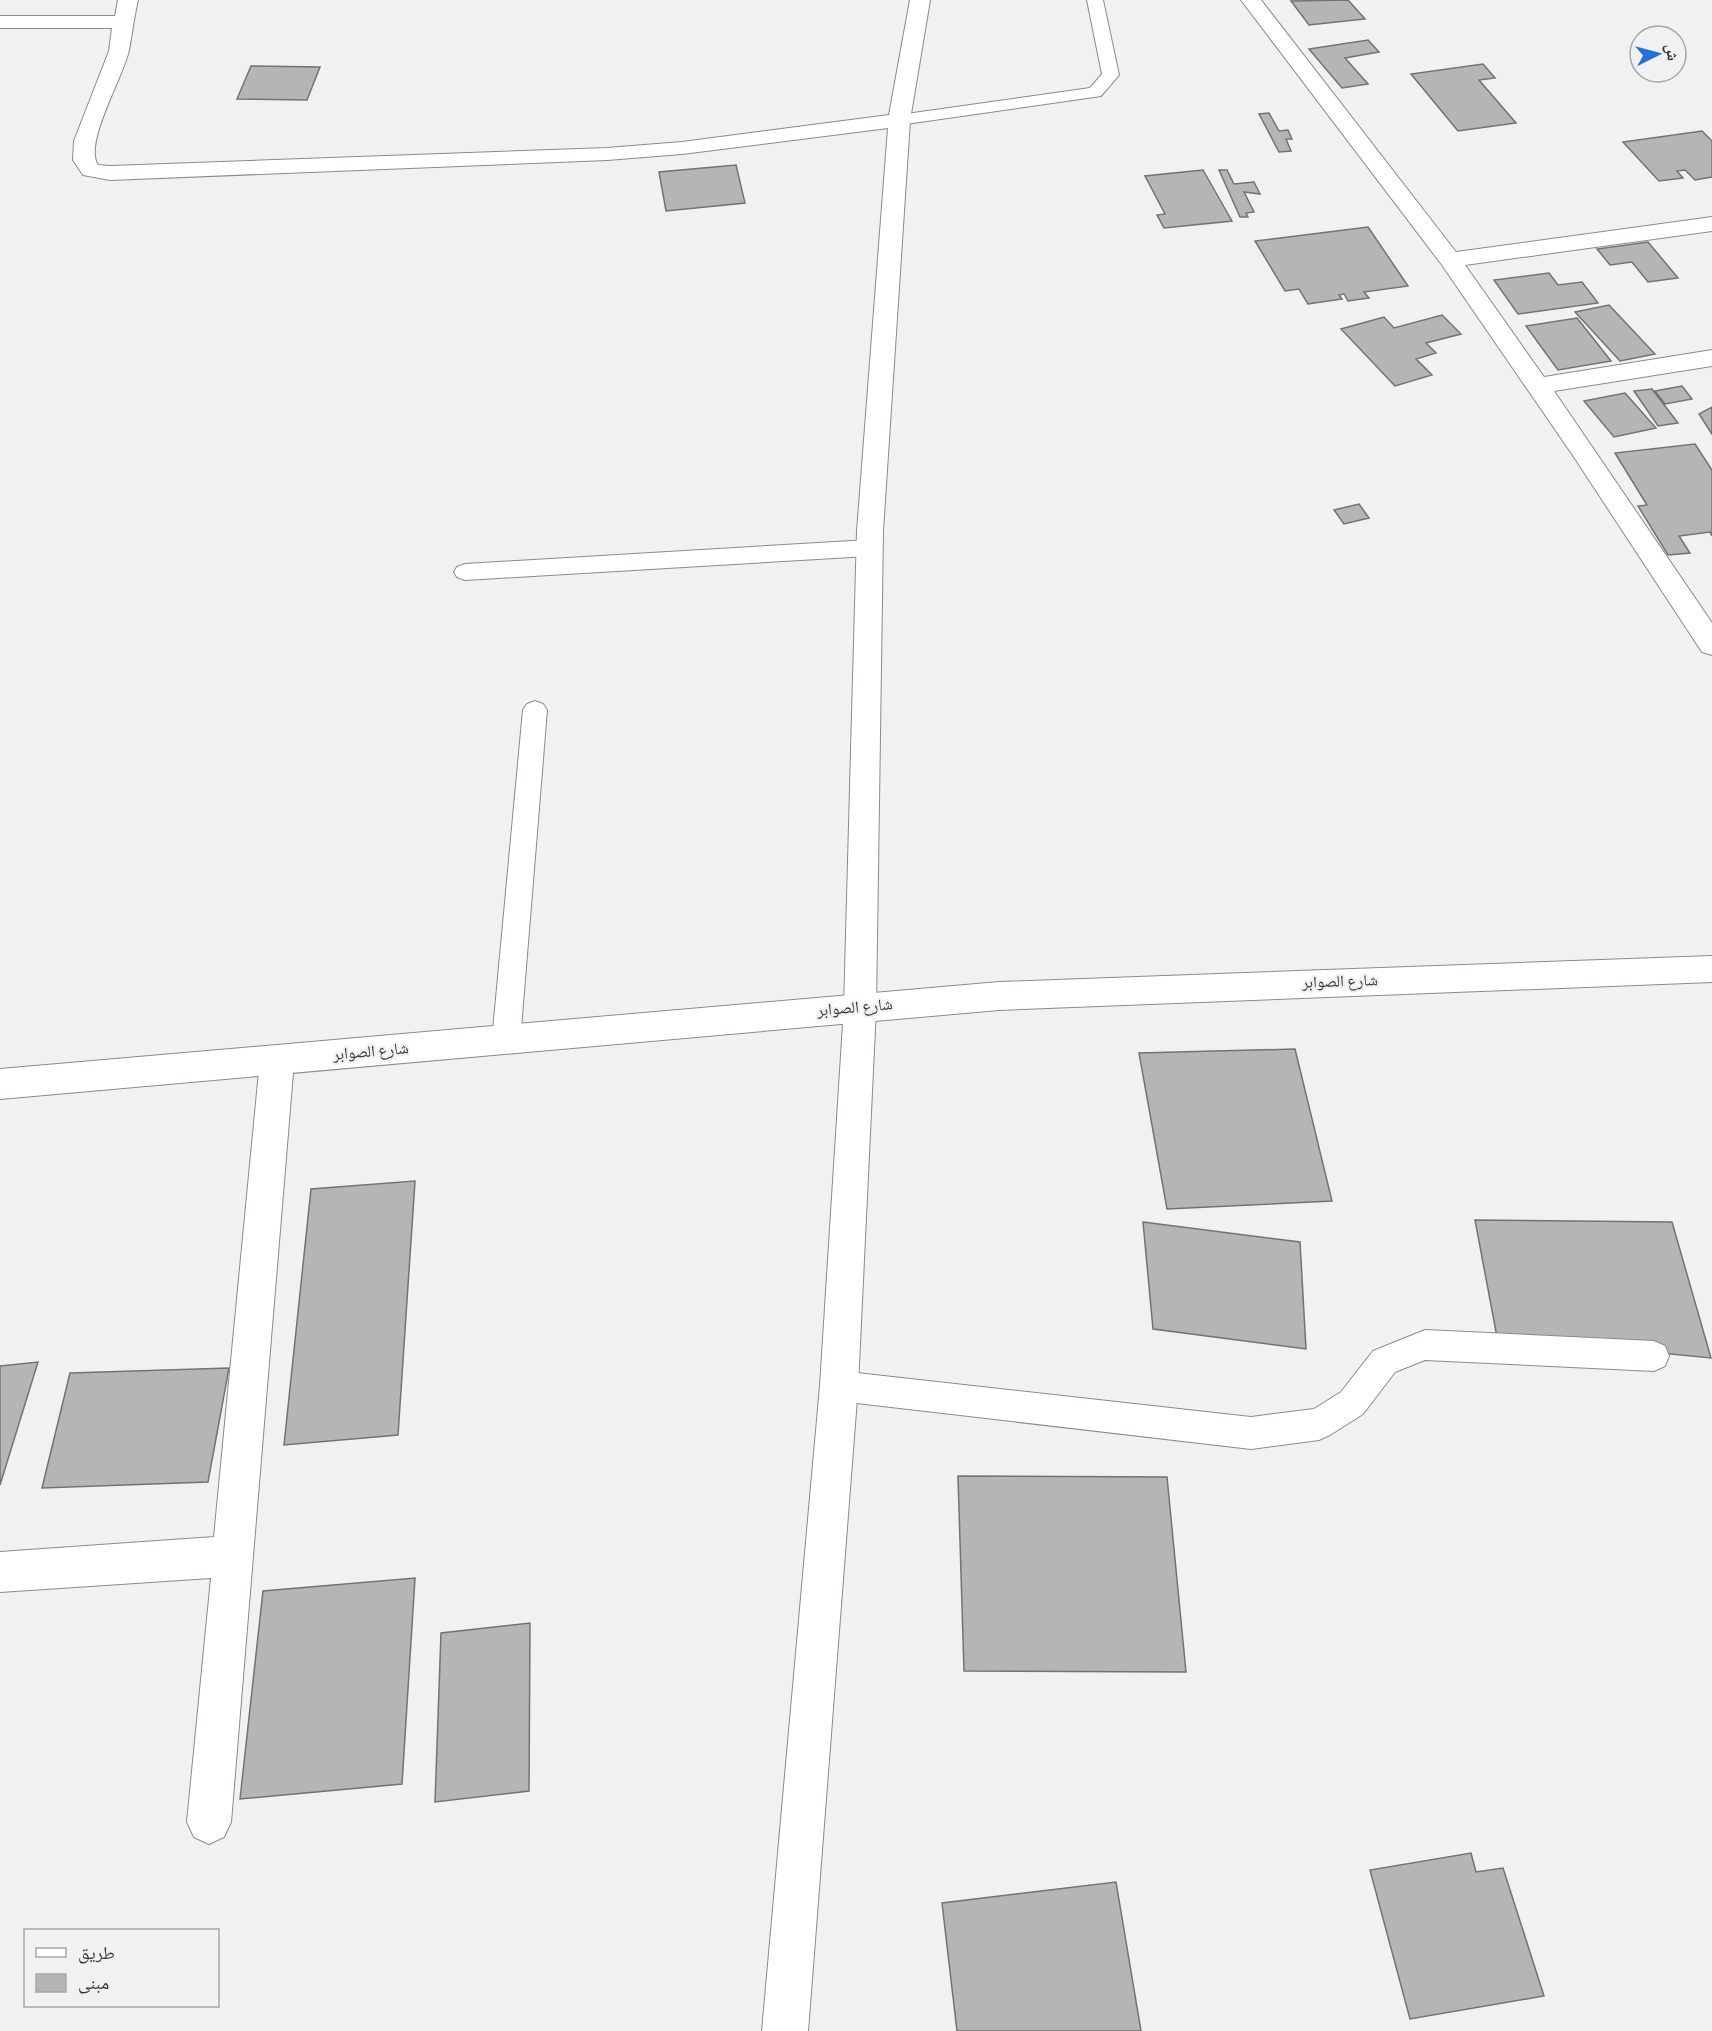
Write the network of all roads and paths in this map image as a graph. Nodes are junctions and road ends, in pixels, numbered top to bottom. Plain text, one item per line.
1 (128, 0) edge
2 (920, 0) edge
3 (1095, 0) edge
4 (1251, 0) edge
5 (0, 22) edge
6 (123, 22) junction
7 (899, 120) junction
8 (1712, 224) edge
9 (1450, 260) junction
10 (1712, 358) edge
11 (1538, 386) junction
12 (869, 548) junction
13 (465, 572) dead end
14 (1712, 645) edge
15 (535, 710) dead end
16 (1712, 969) edge
17 (860, 1008) junction
18 (506, 1041) junction
19 (277, 1061) junction
20 (0, 1084) edge
21 (1654, 1356) dead end
22 (839, 1386) junction
23 (233, 1556) junction
24 (0, 1572) edge
25 (209, 1822) dead end
26 (785, 2031) edge

1 - 6 street
2 - 7 street
3 - 7 lane
4 - 9 street
5 - 6 street
6 - 7 street
7 - 12 street
8 - 9 street
9 - 11 street
10 - 11 street
11 - 14 street
12 - 13 lane
12 - 17 street
15 - 18 lane
16 - 17 street, شارع الصوابر
17 - 18 street, شارع الصوابر
17 - 22 street
18 - 19 street, شارع الصوابر
19 - 20 street, شارع الصوابر
19 - 23 street
21 - 22 lane
22 - 26 street
23 - 24 street
23 - 25 street

